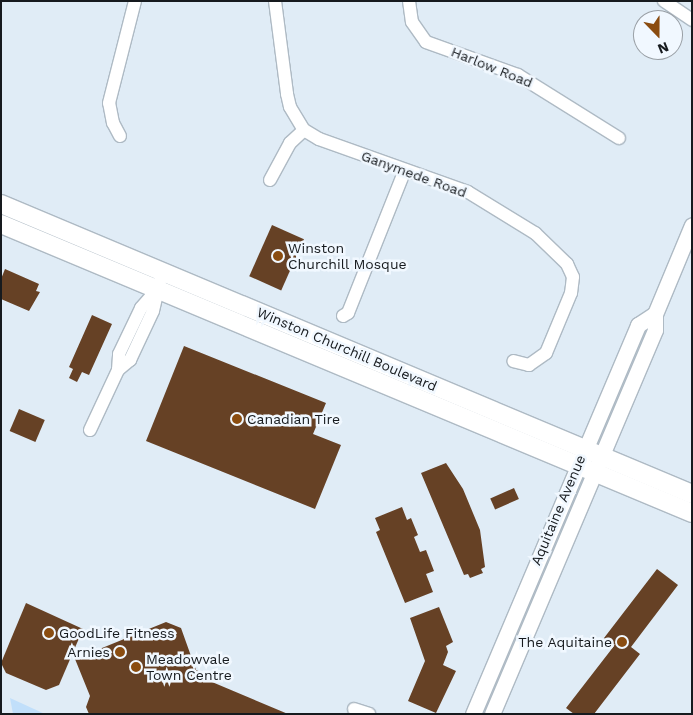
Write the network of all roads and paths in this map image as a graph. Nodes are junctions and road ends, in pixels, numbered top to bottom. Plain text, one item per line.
1 (135, 1) edge
2 (275, 1) edge
3 (410, 1) edge
4 (664, 1) edge
5 (692, 20) edge
6 (304, 130) junction
7 (120, 136) dead end
8 (619, 138) dead end
9 (405, 170) junction
10 (270, 180) dead end
11 (1, 204) edge
12 (1, 224) edge
13 (692, 225) edge
14 (164, 272) junction
15 (157, 290) junction
16 (655, 314) junction
17 (343, 316) dead end
18 (514, 361) dead end
19 (90, 430) dead end
20 (584, 449) junction
21 (601, 456) junction
22 (577, 466) junction
23 (594, 472) junction
24 (692, 494) edge
25 (692, 513) edge
26 (354, 709) dead end
27 (369, 714) edge
28 (473, 714) edge
29 (492, 714) edge

1 - 7 street
2 - 6 street
3 - 8 street, Harlow Road
4 - 5 street
6 - 9 street, Ganymede Road
6 - 10 street
9 - 17 street
9 - 18 street, Ganymede Road
11 - 14 main road, Winston Churchill Boulevard
12 - 15 main road, Winston Churchill Boulevard
13 - 16 street, Aquitaine Avenue
14 - 15 street
14 - 20 main road, Winston Churchill Boulevard
15 - 19 street
15 - 22 main road, Winston Churchill Boulevard
16 - 20 street, Aquitaine Avenue
16 - 21 street, Aquitaine Avenue
20 - 21 main road, Winston Churchill Boulevard
20 - 22 street, Aquitaine Avenue
21 - 23 street, Aquitaine Avenue
21 - 24 main road, Winston Churchill Boulevard
22 - 23 main road, Winston Churchill Boulevard
22 - 28 street, Aquitaine Avenue
23 - 25 main road, Winston Churchill Boulevard
23 - 29 street, Aquitaine Avenue
26 - 27 street

